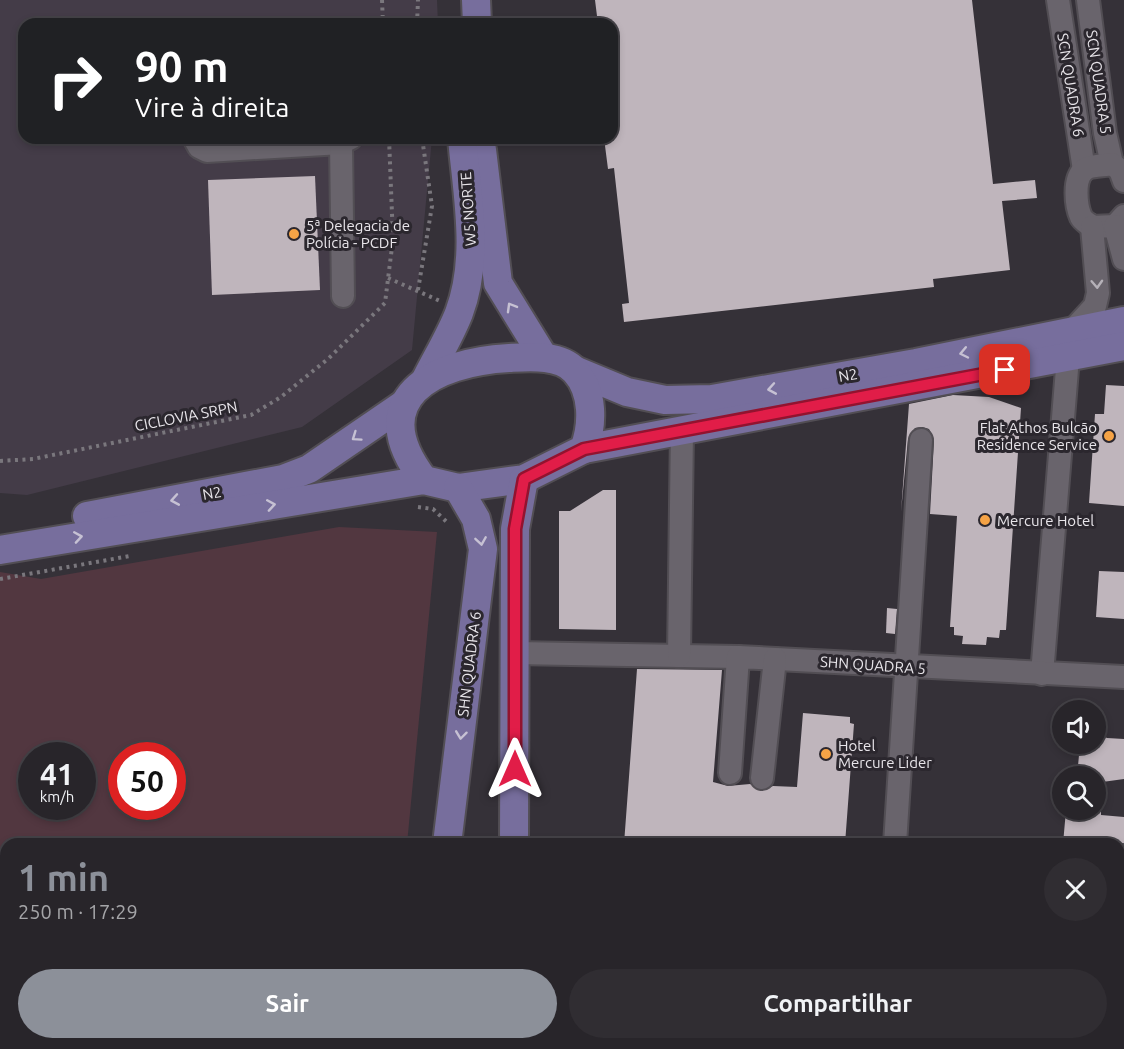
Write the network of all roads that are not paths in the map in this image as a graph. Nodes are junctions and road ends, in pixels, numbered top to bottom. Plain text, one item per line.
1 (458, 0) edge
2 (476, 0) edge
3 (1058, 0) edge
4 (1088, 0) edge
5 (458, 18) edge
6 (477, 18) edge
7 (197, 144) edge
8 (304, 144) edge
9 (346, 144) edge
10 (463, 144) edge
11 (482, 144) edge
12 (1084, 170) junction
13 (1118, 173) edge
14 (1119, 221) edge
15 (1092, 227) junction
16 (1124, 259) edge
17 (343, 296) dead end
18 (1124, 321) edge
19 (1070, 344) junction
20 (1124, 346) edge
21 (543, 356) junction
22 (574, 369) junction
23 (426, 379) junction
24 (404, 404) junction
25 (681, 429) junction
26 (921, 440) dead end
27 (584, 449) junction
28 (524, 479) junction
29 (424, 480) junction
30 (458, 488) junction
31 (0, 531) edge
32 (0, 550) edge
33 (515, 653) junction
34 (679, 656) junction
35 (738, 657) junction
36 (775, 659) junction
37 (906, 668) junction
38 (1042, 674) junction
39 (1124, 677) edge
40 (730, 773) dead end
41 (762, 778) dead end
42 (452, 838) edge
43 (514, 838) edge
44 (895, 838) edge

1 - 5 main road
2 - 6 main road
3 - 12 street, SCN QUADRA 6
4 - 13 street, SCN QUADRA 5
7 - 8 street
9 - 17 street
10 - 23 main road, W5 NORTE
21 -> 11 main road, W5 NORTE
12 - 13 street
12 - 15 street
14 - 15 street
14 - 16 street
15 -> 19 street
18 - 19 main road, N2
19 - 20 main road, N2
19 -> 22 main road, N2
19 - 25 main road, N2
19 - 38 street
21 - 22 main road
21 - 23 main road
22 - 27 main road
23 - 24 main road
24 - 29 main road
24 -> 31 main road, N2
25 - 27 main road, N2
25 - 34 street
26 - 37 street
27 - 28 main road
28 - 30 main road
28 - 33 main road
29 - 30 main road
32 -> 29 main road, N2
30 -> 42 main road, SHN QUADRA 6
33 - 34 street, SHN QUADRA 5
33 - 43 main road
34 - 35 street, SHN QUADRA 5
35 - 36 street, SHN QUADRA 5
35 - 40 street
36 - 37 street, SHN QUADRA 5
36 - 41 street
37 - 38 street, SHN QUADRA 5
37 - 44 street
38 - 39 street, SHN QUADRA 5

